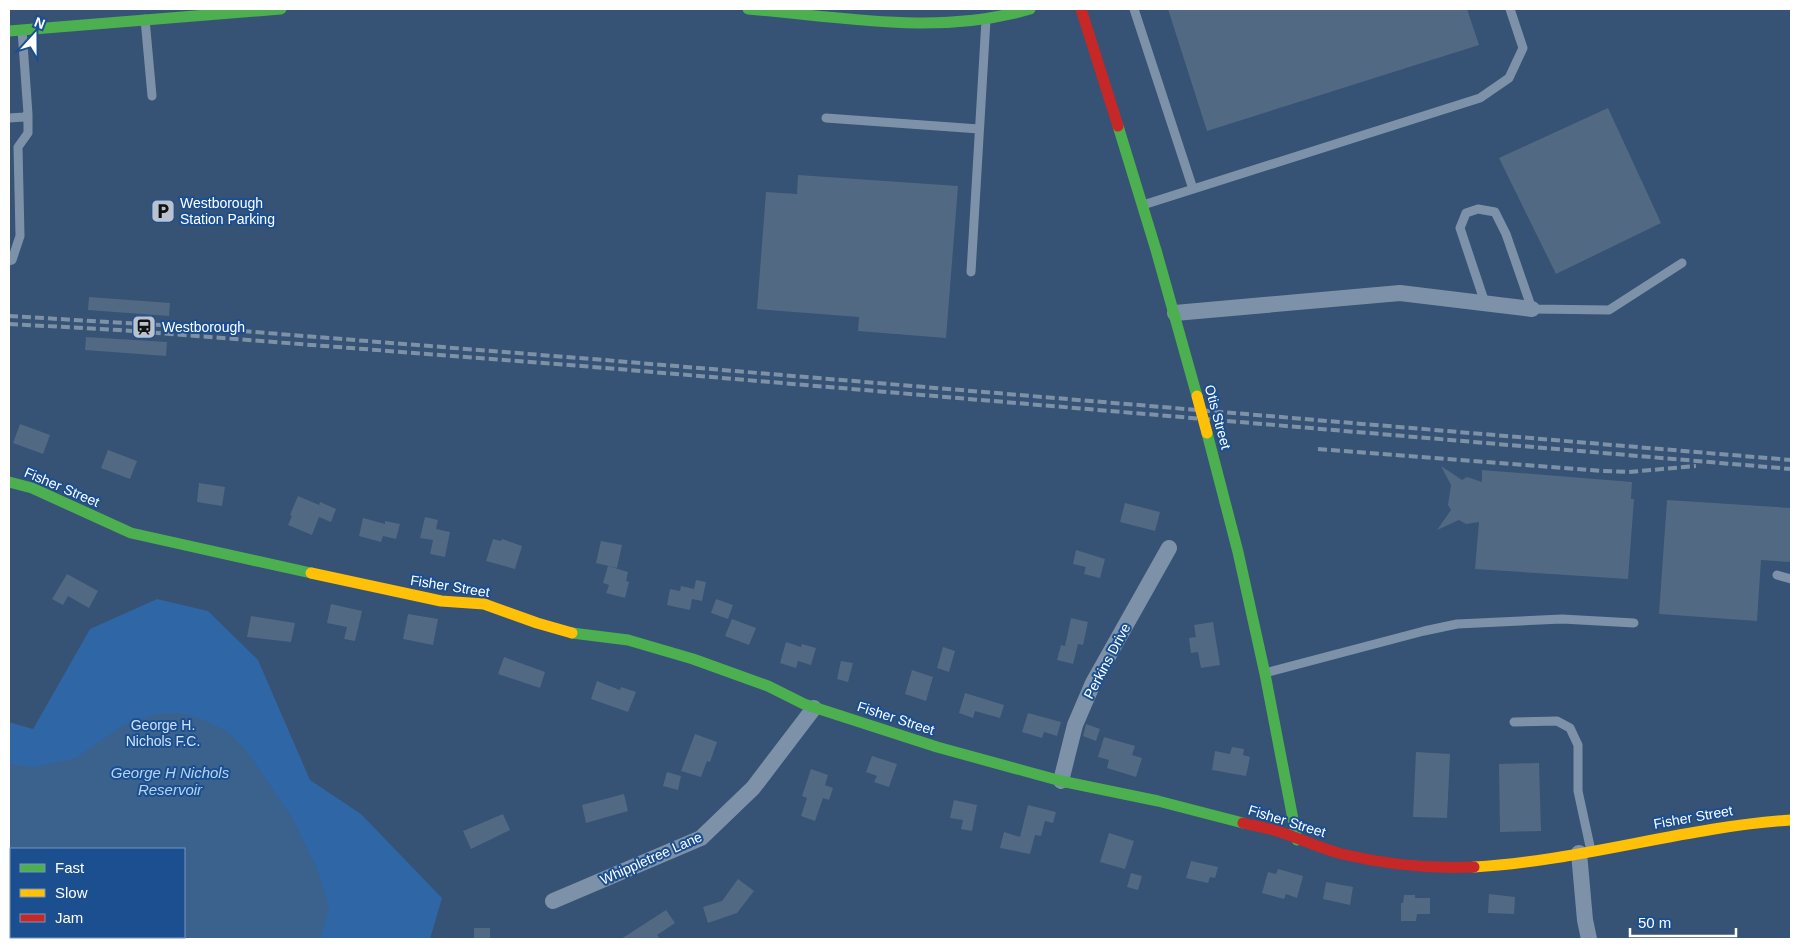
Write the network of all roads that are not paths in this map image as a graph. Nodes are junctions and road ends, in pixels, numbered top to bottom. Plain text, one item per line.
1 (281, 9) edge
2 (748, 9) edge
3 (1030, 9) edge
4 (1081, 9) edge
5 (1134, 9) edge
6 (1510, 9) edge
7 (145, 19) junction
8 (986, 20) junction
9 (22, 30) junction
10 (9, 31) edge
11 (152, 96) dead end
12 (28, 114) junction
13 (9, 118) edge
14 (826, 118) dead end
15 (980, 129) junction
16 (1193, 189) junction
17 (1143, 205) junction
18 (9, 261) edge
19 (1682, 263) dead end
20 (970, 272) dead end
21 (1485, 303) junction
22 (1532, 309) junction
23 (1175, 313) junction
24 (9, 482) edge
25 (1169, 548) dead end
26 (1777, 575) dead end
27 (1791, 579) edge
28 (1634, 623) dead end
29 (1265, 674) junction
30 (814, 708) junction
31 (1514, 722) dead end
32 (1061, 781) junction
33 (1791, 820) edge
34 (1297, 840) junction
35 (1585, 852) junction
36 (553, 901) dead end
37 (1589, 939) edge

1 - 7 street
2 - 8 street
3 - 8 street
4 - 17 street, Otis Street
5 - 16 lane
6 - 16 lane
7 - 9 street
7 - 11 lane
8 - 15 lane
9 - 10 street
9 - 12 lane
12 - 13 lane
12 - 18 lane
14 - 15 lane
15 - 20 lane
16 - 17 lane
17 - 23 street, Otis Street
19 - 22 lane
21 - 22 street
21 - 22 lane
21 - 23 street
23 - 29 street, Otis Street, bridge
24 - 30 street, Fisher Street
25 - 32 street, Perkins Drive
26 - 27 lane
28 - 29 lane
29 - 34 street, Otis Street
30 - 32 street, Fisher Street
30 - 36 street, Whippletree Lane
31 - 35 lane
32 - 34 street, Fisher Street
33 - 35 street, Fisher Street
34 - 35 street, Fisher Street
35 - 37 street

